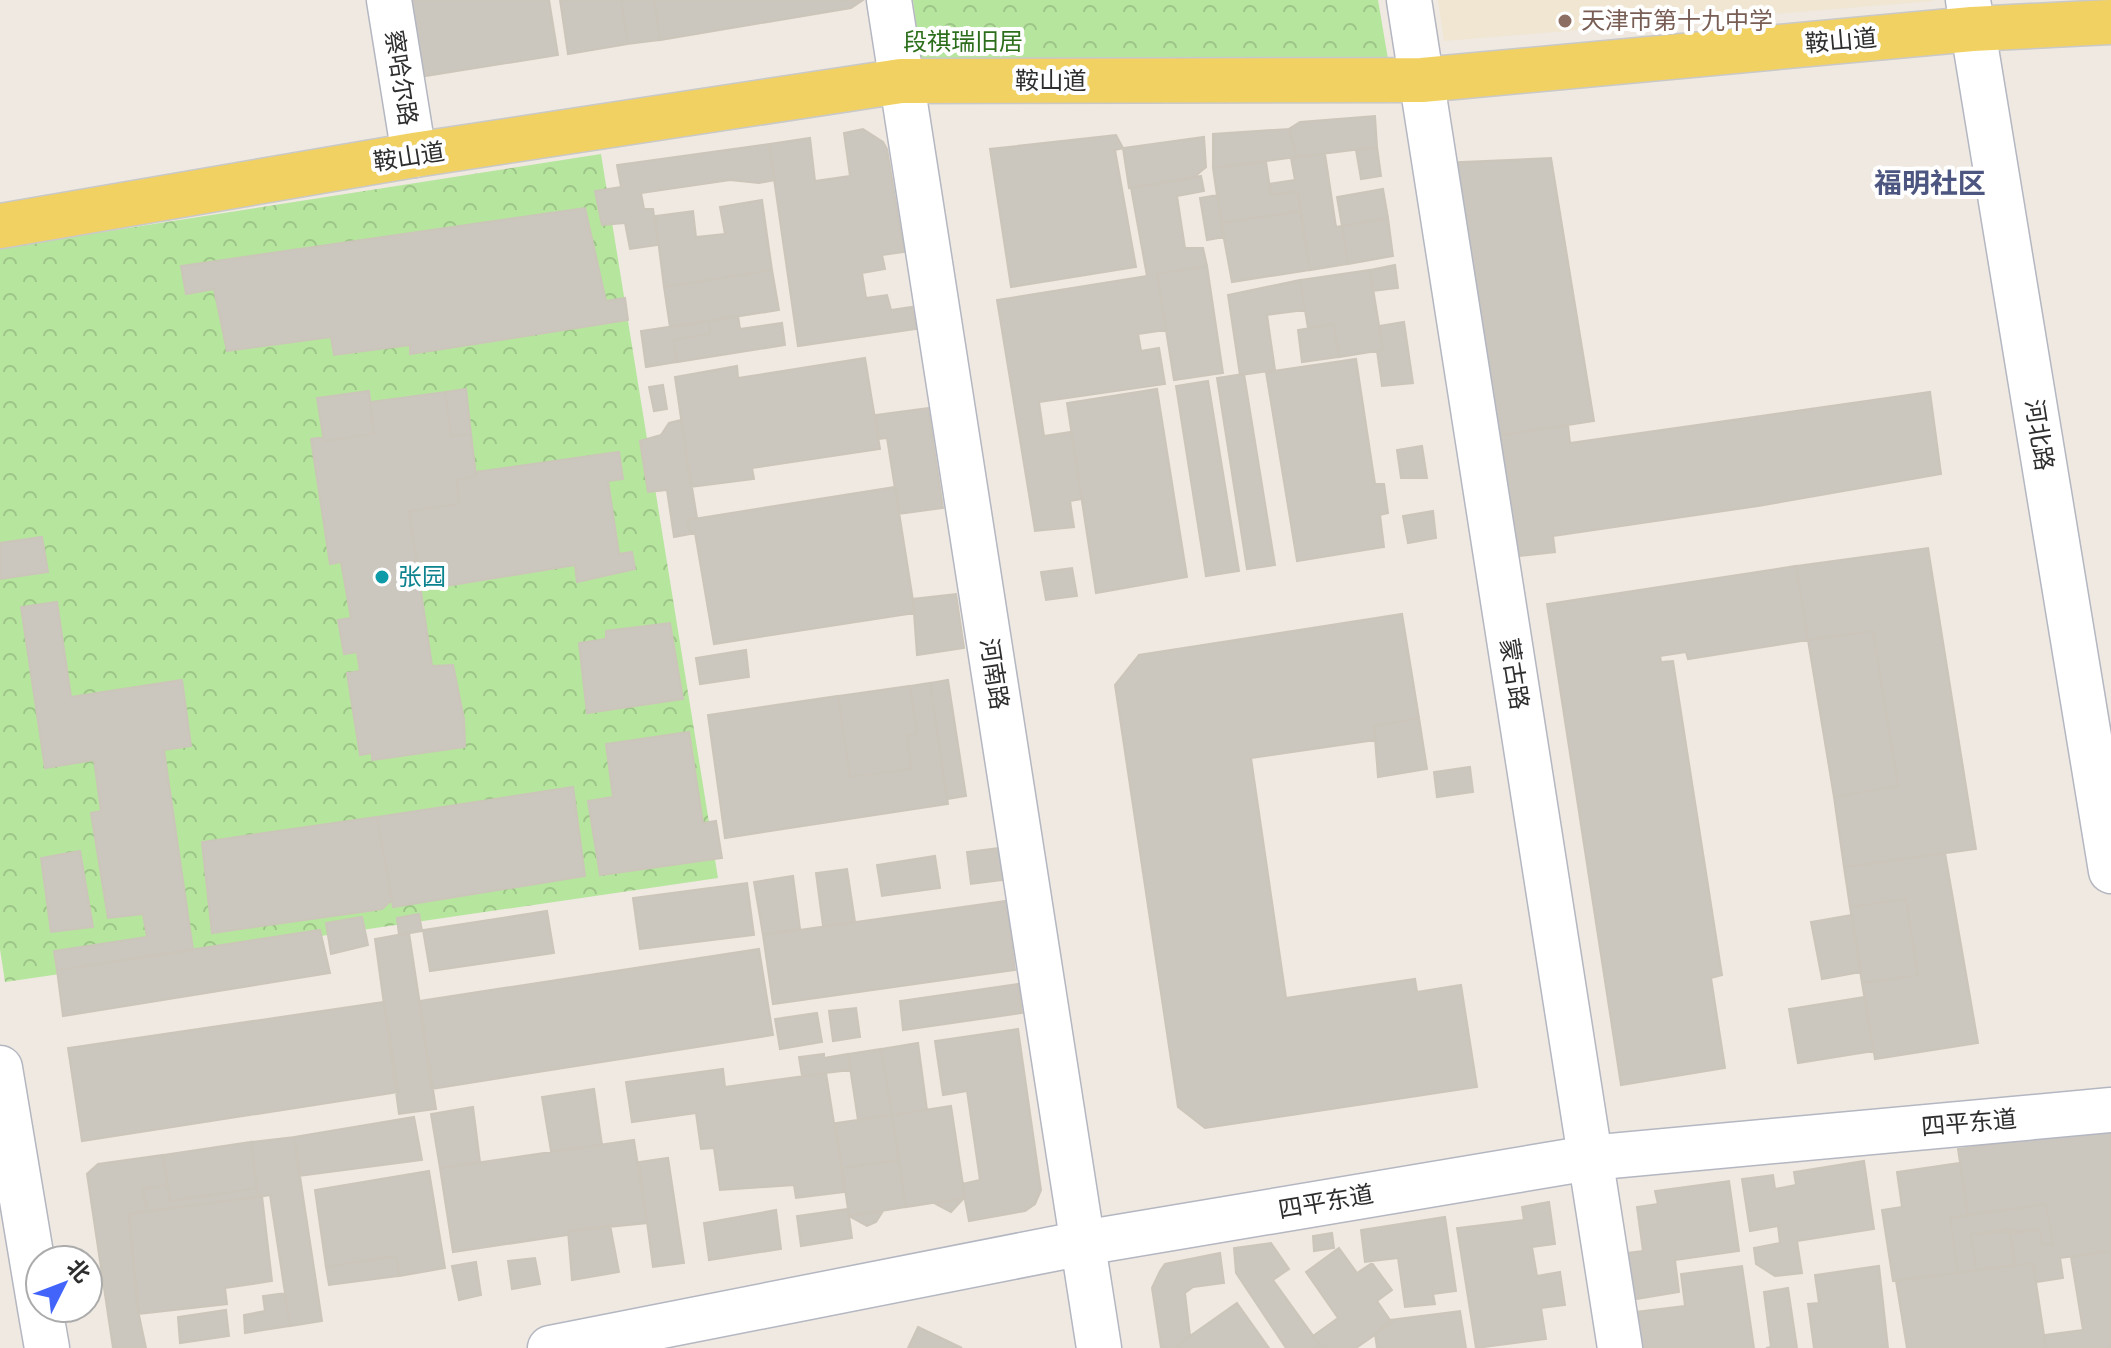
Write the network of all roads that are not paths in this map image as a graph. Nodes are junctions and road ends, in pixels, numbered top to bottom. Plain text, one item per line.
1 (389, 0) edge
2 (889, 0) edge
3 (1409, 0) edge
4 (1970, 15) edge
5 (2111, 22) edge
6 (1422, 80) junction
7 (901, 81) junction
8 (414, 155) junction
9 (0, 226) edge
10 (2111, 871) edge
11 (0, 1068) edge
12 (2111, 1110) edge
13 (1589, 1158) junction
14 (1083, 1243) junction
15 (29, 1244) edge
16 (43, 1324) edge
17 (47, 1348) edge
18 (550, 1348) edge
19 (1099, 1348) edge
20 (1620, 1348) edge

1 - 8 street, 察哈尔路
2 - 7 street, 河南路
3 - 6 street, 蒙古路
4 - 5 main road, 鞍山道
4 - 6 main road, 鞍山道
4 - 10 street, 河北路
6 - 7 main road, 鞍山道
6 - 13 street, 蒙古路
7 - 8 main road, 鞍山道
7 - 14 street, 河南路
8 - 9 main road, 鞍山道
11 - 15 street
12 - 13 street, 四平东道
13 - 14 street, 四平东道
13 - 20 street, 蒙古路
14 - 18 street, 四平东道
14 - 19 street, 河南路
16 - 17 street

